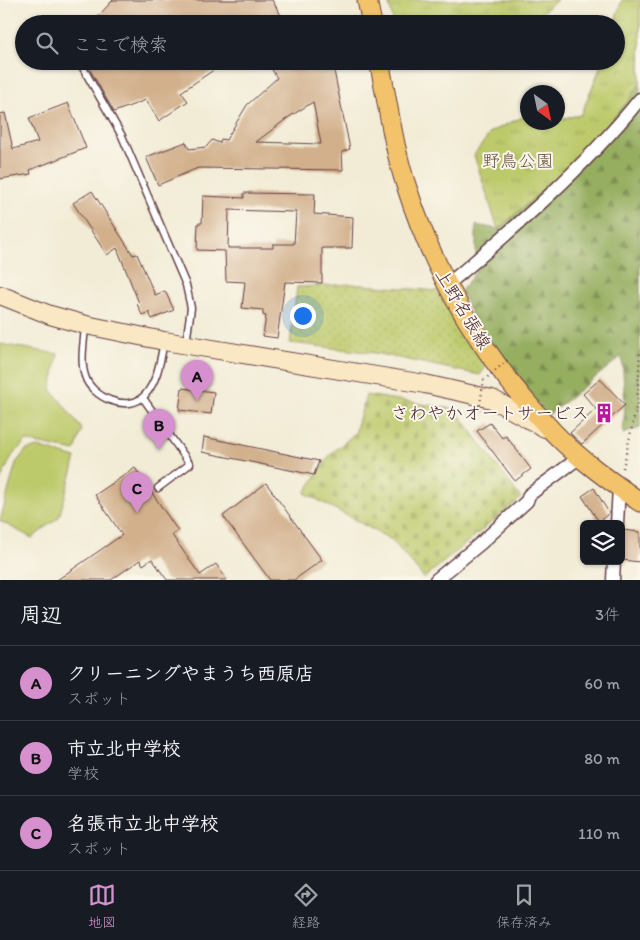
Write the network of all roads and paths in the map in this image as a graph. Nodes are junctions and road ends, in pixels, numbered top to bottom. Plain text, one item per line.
1 (367, 0) edge
2 (370, 15) edge
3 (84, 70) edge
4 (382, 70) edge
5 (640, 99) edge
6 (447, 286) junction
7 (0, 295) edge
8 (86, 325) junction
9 (164, 341) junction
10 (186, 344) junction
11 (640, 351) edge
12 (509, 359) dead end
13 (143, 398) junction
14 (478, 410) dead end
15 (554, 434) junction
16 (580, 457) junction
17 (619, 487) junction
18 (158, 488) dead end
19 (640, 502) edge
20 (617, 520) edge
21 (614, 565) edge
22 (436, 580) edge
23 (613, 580) edge

1 - 2 main road
3 - 10 lane
4 - 6 main road, 上野名張線
5 - 6 street
6 - 15 main road, 上野名張線
7 - 8 street
8 - 9 street
8 - 13 lane
9 - 10 street
9 - 13 lane
10 - 15 street
11 - 17 path
12 - 14 path, bridge
13 - 18 lane
15 - 16 main road, 上野名張線
16 - 17 main road, 上野名張線
16 - 22 street
17 - 19 main road, 上野名張線
17 - 20 street
21 - 23 street

